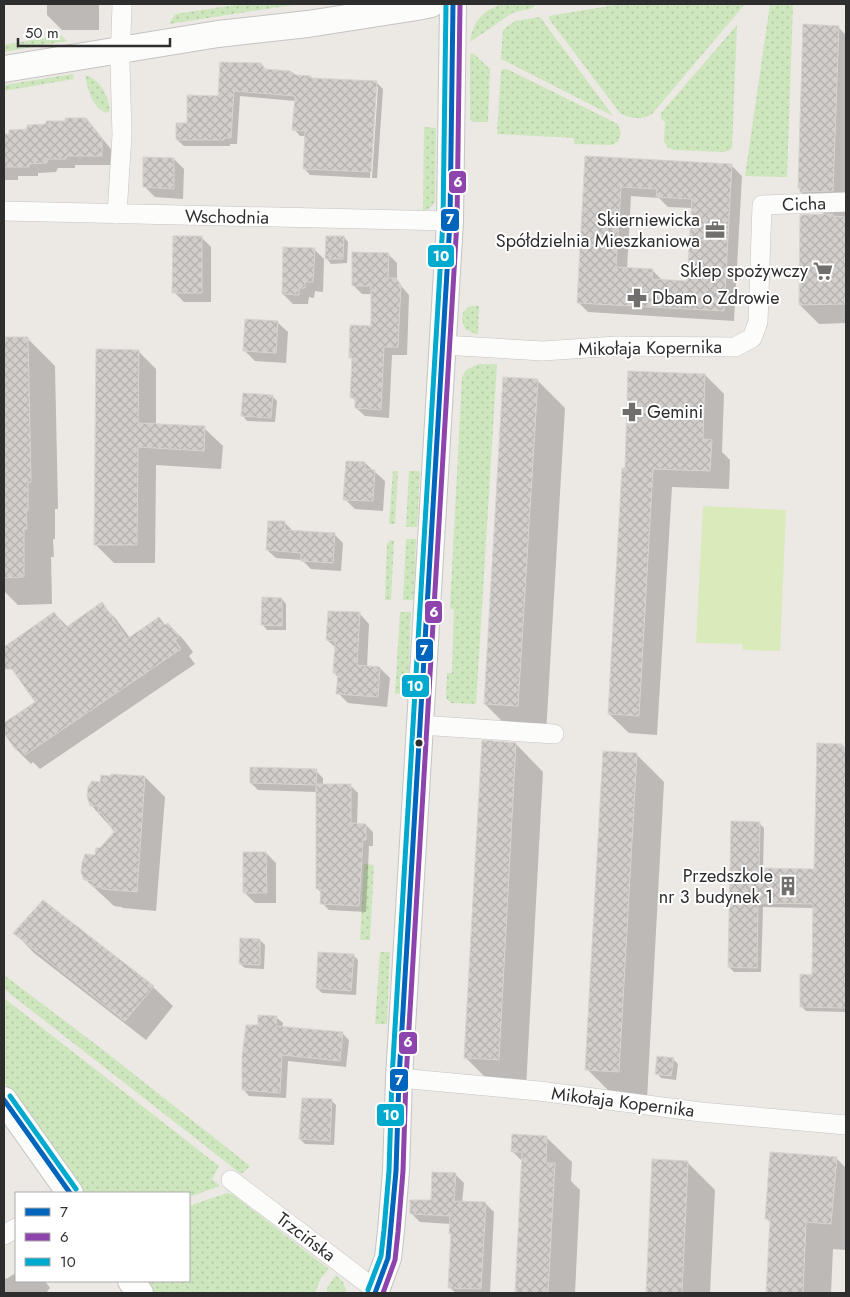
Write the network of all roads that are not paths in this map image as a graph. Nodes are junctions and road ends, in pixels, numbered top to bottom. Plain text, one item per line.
1 (122, 4) edge
2 (431, 4) edge
3 (453, 4) edge
4 (121, 51) junction
5 (4, 69) edge
6 (846, 202) edge
7 (762, 205) joint
8 (4, 211) edge
9 (117, 214) junction
10 (450, 221) junction
11 (443, 345) junction
12 (420, 725) junction
13 (554, 734) dead end
14 (399, 1078) junction
15 (4, 1100) edge
16 (846, 1125) edge
17 (231, 1180) dead end
18 (68, 1192) edge
19 (15, 1229) edge
20 (4, 1235) edge
21 (132, 1282) edge
22 (377, 1292) edge
23 (140, 1293) edge

1 - 4 street
2 - 4 street
3 - 10 street
4 - 5 street
4 - 9 street
6 - 7 street, Cicha
7 - 11 street, Mikołaja Kopernika
8 - 9 street, Wschodnia
9 - 10 street, Wschodnia
10 - 11 street
11 - 12 street
12 - 13 street
12 - 14 street
14 - 16 street, Mikołaja Kopernika
14 - 22 street
15 - 18 street
17 - 22 street, Trzcińska
19 - 20 street
21 - 23 street

